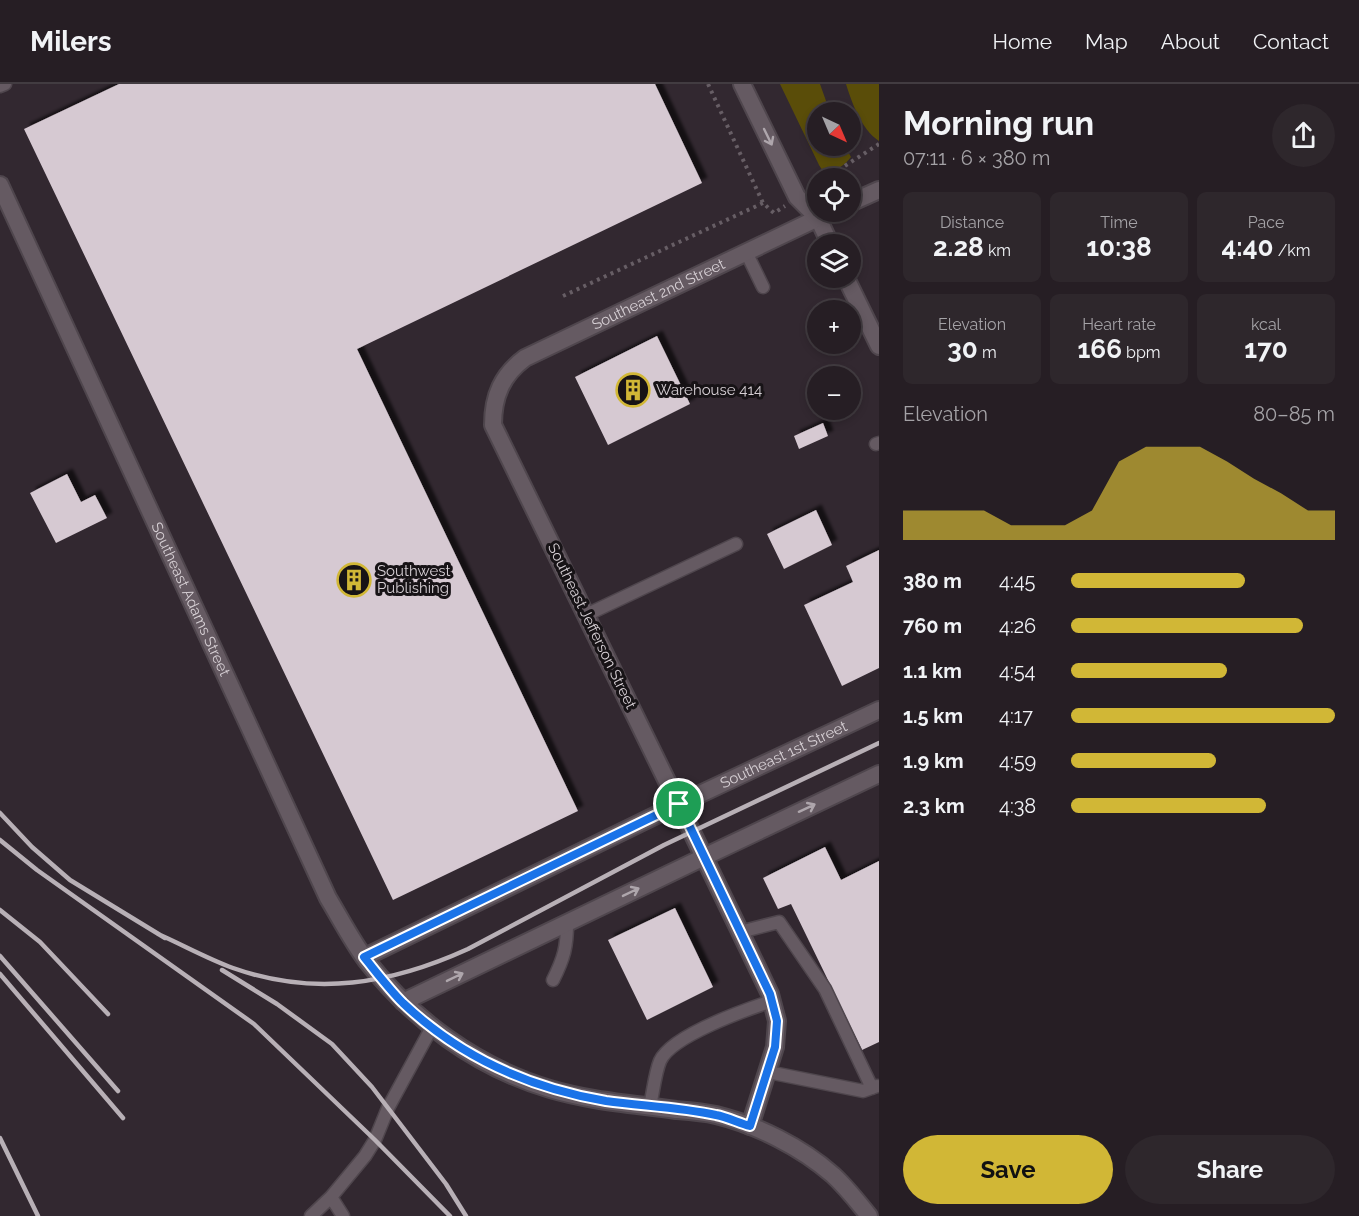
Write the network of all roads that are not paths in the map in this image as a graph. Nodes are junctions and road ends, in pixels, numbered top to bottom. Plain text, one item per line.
1 (5, 84) edge
2 (742, 84) edge
3 (0, 87) edge
4 (0, 184) edge
5 (879, 190) edge
6 (861, 198) edge
7 (807, 203) edge
8 (810, 222) edge
9 (746, 252) junction
10 (764, 287) dead end
11 (851, 288) edge
12 (879, 346) edge
13 (497, 393) joint
14 (736, 544) dead end
15 (586, 615) junction
16 (879, 710) edge
17 (879, 774) edge
18 (679, 804) junction
19 (704, 857) junction
20 (567, 923) junction
21 (740, 932) junction
22 (364, 957) junction
23 (553, 980) dead end
24 (772, 1001) junction
25 (402, 1002) junction
26 (432, 1027) junction
27 (768, 1072) junction
28 (876, 1086) edge
29 (650, 1106) junction
30 (750, 1126) junction
31 (332, 1197) junction
32 (311, 1216) edge
33 (343, 1216) edge
34 (869, 1216) edge

1 - 3 lane
2 -> 7 street
4 - 22 street, Southeast Adams Street
5 - 6 street
8 - 9 street, Southeast 2nd Street
9 - 10 lane
9 - 13 street, Southeast 2nd Street
11 - 12 street
13 - 15 street, Southeast Jefferson Street
14 - 15 lane
15 - 18 street, Southeast Jefferson Street
16 - 18 street, Southeast 1st Street
19 -> 17 street
18 - 19 street, Southeast Jefferson Street
18 - 22 street, Southeast 1st Street
20 -> 19 street
19 - 21 street, Southeast Jefferson Street
20 - 23 lane
25 -> 20 street
21 - 24 street, Southeast Jefferson Street
21 - 28 lane
22 - 25 street, Southeast Adams Street
24 - 27 street, Southeast Jefferson Street
24 - 29 lane
25 - 26 street, Southeast Adams Street
26 - 29 street, Southeast Adams Street
26 - 31 lane
27 - 28 lane
27 - 30 street, Southeast Jefferson Street
29 - 30 street, Southeast Adams Street
30 - 34 street, Southeast Adams Street
31 - 32 lane
31 - 33 lane

